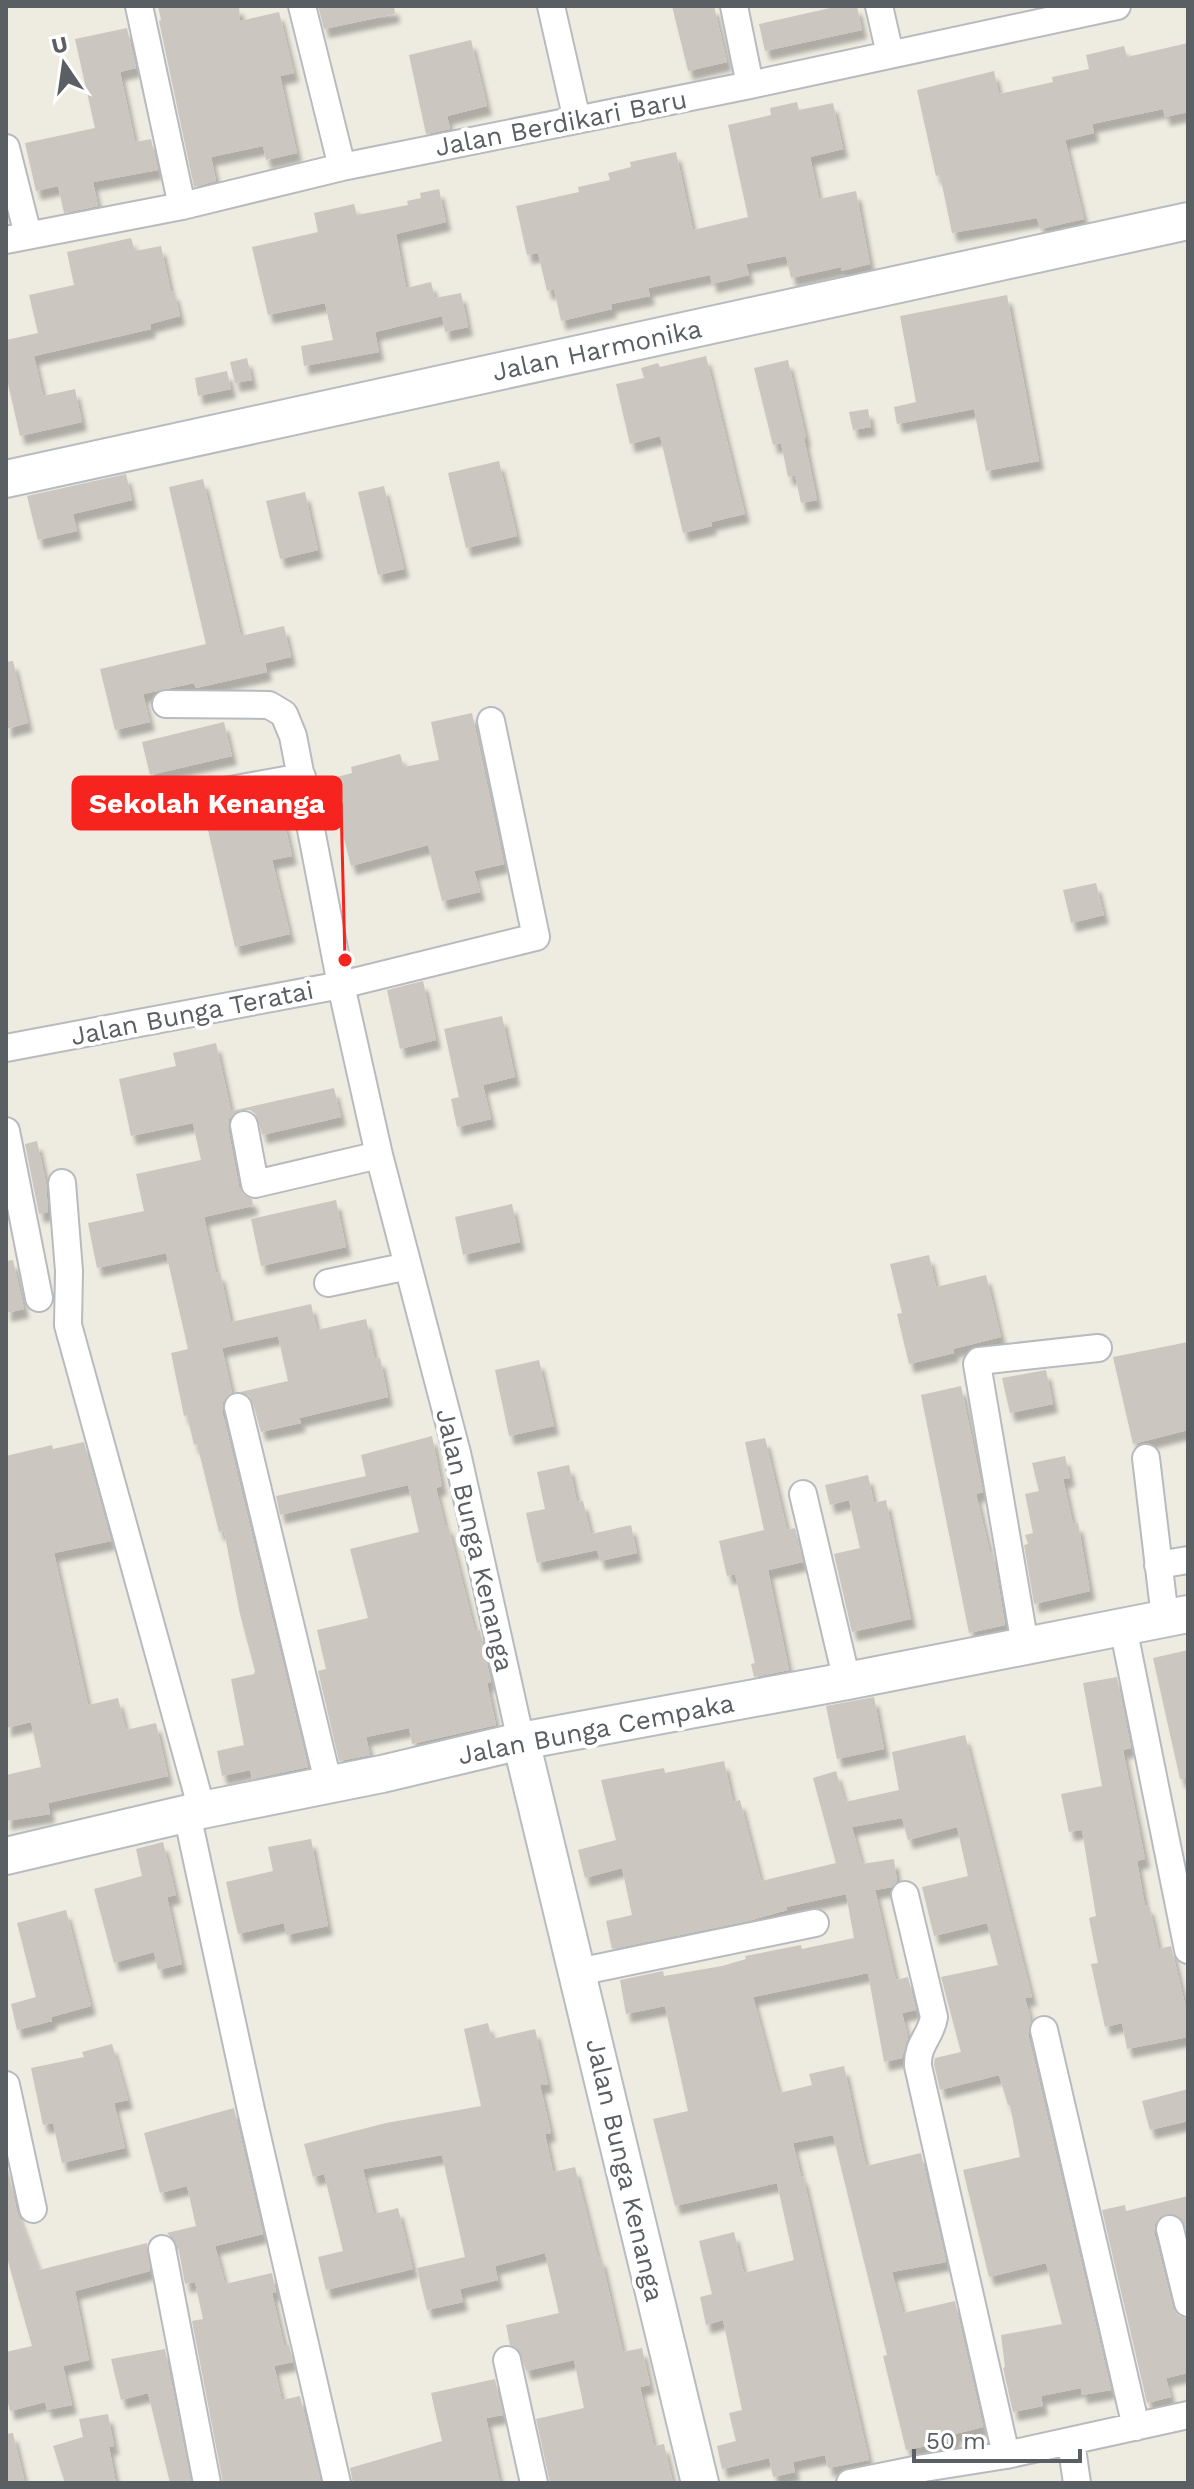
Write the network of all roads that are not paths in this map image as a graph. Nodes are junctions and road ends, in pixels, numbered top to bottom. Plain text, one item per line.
1 (139, 6) edge
2 (302, 6) edge
3 (551, 6) edge
4 (734, 6) edge
5 (879, 6) edge
6 (1117, 6) edge
7 (1045, 14) edge
8 (890, 54) junction
9 (750, 85) junction
10 (577, 120) junction
11 (6, 148) edge
12 (342, 167) junction
13 (182, 206) junction
14 (1188, 221) edge
15 (17, 237) edge
16 (6, 479) edge
17 (166, 704) dead end
18 (491, 721) dead end
19 (302, 777) junction
20 (181, 799) dead end
21 (341, 985) junction
22 (6, 1048) edge
23 (244, 1125) dead end
24 (6, 1131) edge
25 (379, 1155) junction
26 (62, 1183) dead end
27 (408, 1266) junction
28 (328, 1283) dead end
29 (39, 1298) dead end
30 (1098, 1348) dead end
31 (238, 1407) dead end
32 (1146, 1458) dead end
33 (803, 1494) dead end
34 (1188, 1560) edge
35 (1158, 1565) junction
36 (1177, 1616) edge
37 (1123, 1627) junction
38 (1025, 1645) junction
39 (847, 1681) junction
40 (521, 1741) junction
41 (329, 1786) junction
42 (194, 1812) junction
43 (6, 1856) edge
44 (905, 1895) dead end
45 (815, 1923) dead end
46 (1188, 1950) edge
47 (578, 1972) junction
48 (1044, 2030) dead end
49 (6, 2085) edge
50 (33, 2209) dead end
51 (1170, 2229) dead end
52 (162, 2249) dead end
53 (1188, 2303) edge
54 (507, 2360) dead end
55 (1188, 2415) edge
56 (1136, 2427) junction
57 (1071, 2442) junction
58 (1006, 2455) junction
59 (207, 2483) edge
60 (337, 2483) edge
61 (534, 2483) edge
62 (700, 2483) edge
63 (850, 2483) edge
64 (1077, 2483) edge

1 - 13 street
2 - 12 street
3 - 10 street
4 - 9 street
5 - 8 street
6 - 7 street, Jalan Berdikari Baru
7 - 8 street, Jalan Berdikari Baru
8 - 9 street, Jalan Berdikari Baru
9 - 10 street, Jalan Berdikari Baru
10 - 12 street, Jalan Berdikari Baru
11 - 15 street
12 - 13 street, Jalan Berdikari Baru
13 - 15 street, Jalan Berdikari Baru
14 - 16 street, Jalan Harmonika
17 - 19 street, Jalan Bunga Kenanga
18 - 21 street, Jalan Bunga Teratai
19 - 20 street
19 - 21 street, Jalan Bunga Kenanga
21 - 22 street, Jalan Bunga Teratai
21 - 25 street, Jalan Bunga Kenanga
23 - 25 street
24 - 29 street
25 - 27 street, Jalan Bunga Kenanga
26 - 42 street
27 - 28 street
27 - 40 street, Jalan Bunga Kenanga
30 - 38 street
31 - 41 street
32 - 35 street
33 - 39 street
34 - 35 street
35 - 36 street
36 - 37 street, Jalan Bunga Cempaka
37 - 38 street, Jalan Bunga Cempaka
37 - 46 street
38 - 39 street, Jalan Bunga Cempaka
39 - 40 street, Jalan Bunga Cempaka
40 - 41 street, Jalan Bunga Cempaka
40 - 47 street, Jalan Bunga Kenanga
41 - 42 street, Jalan Bunga Cempaka
42 - 43 street, Jalan Bunga Cempaka
42 - 60 street
44 - 58 street
45 - 47 street
47 - 62 street, Jalan Bunga Kenanga
48 - 56 street
49 - 50 street
51 - 53 street
52 - 59 street
54 - 61 street
55 - 56 street
56 - 57 street
57 - 58 street
57 - 64 street
58 - 63 street

